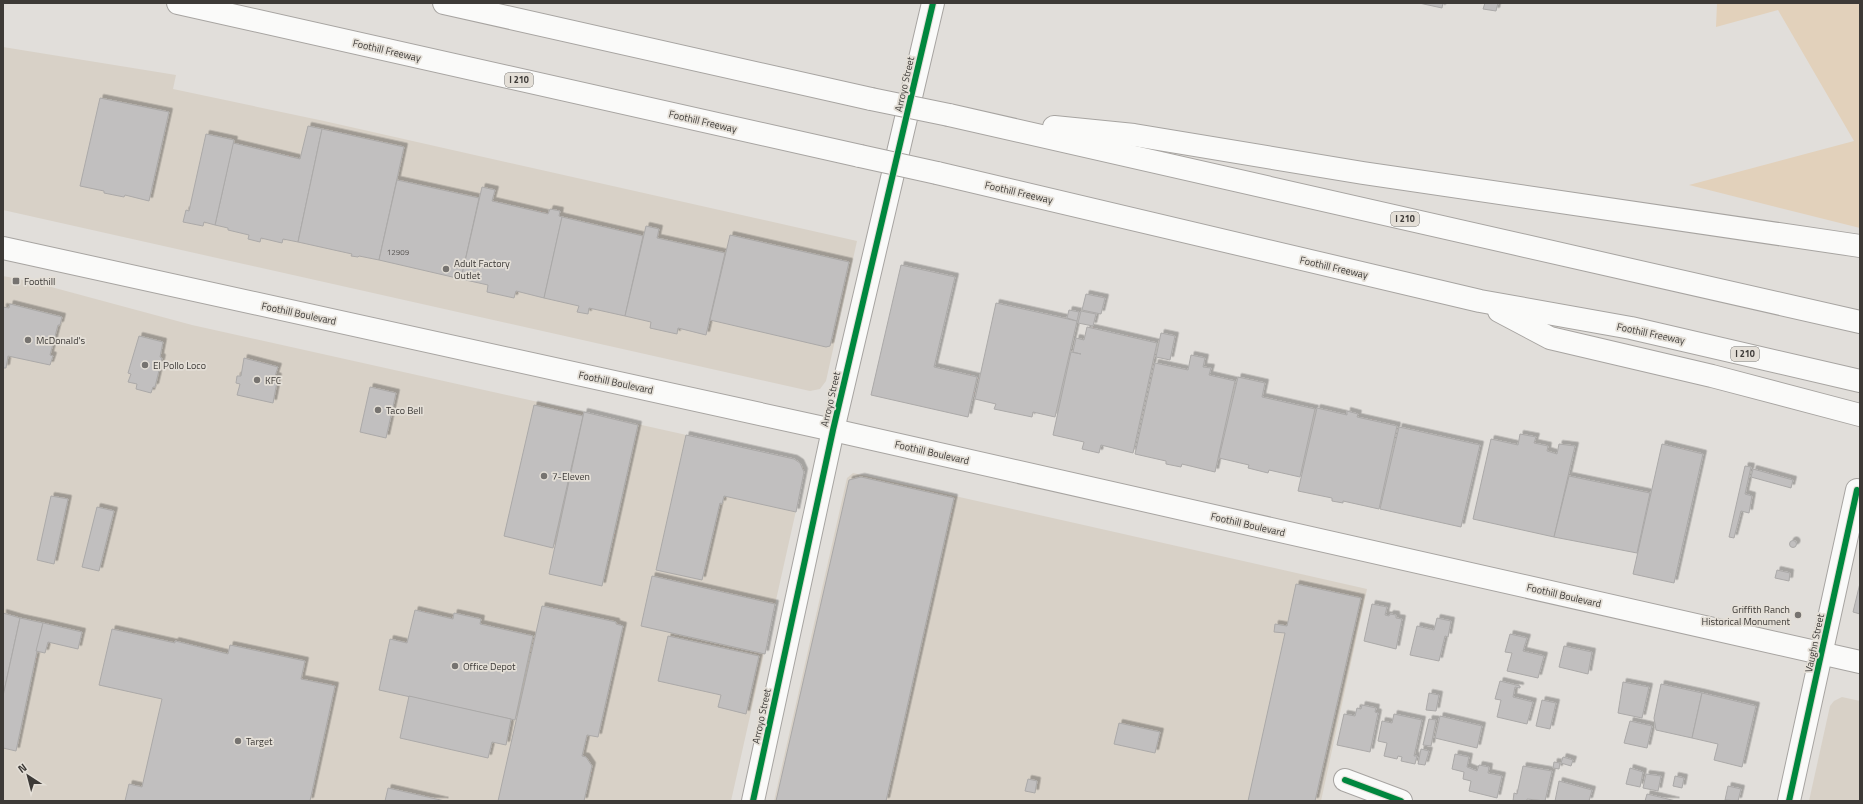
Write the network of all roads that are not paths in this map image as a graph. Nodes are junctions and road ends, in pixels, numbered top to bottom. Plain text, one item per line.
1 (178, 3) edge
2 (444, 3) edge
3 (933, 3) edge
4 (949, 115) junction
5 (1860, 246) edge
6 (3, 248) edge
7 (1480, 301) junction
8 (1860, 322) edge
9 (1860, 381) edge
10 (1860, 415) edge
11 (833, 430) junction
12 (1857, 490) dead end
13 (1822, 653) junction
14 (1860, 662) edge
15 (1345, 780) dead end
16 (753, 801) edge
17 (1401, 801) edge
18 (1789, 801) edge

1 - 7 main road, Foothill Freeway / I 210, bridge
2 - 4 main road, I 210, bridge
3 - 11 main road, Arroyo Street
4 - 5 main road
4 - 8 main road, I 210
6 - 11 main road, Foothill Boulevard
7 - 9 main road, Foothill Freeway / I 210
7 - 10 main road
11 - 13 main road, Foothill Boulevard
11 - 16 main road, Arroyo Street
12 - 13 main road, Vaughn Street
13 - 14 main road, Foothill Boulevard
13 - 18 main road, Vaughn Street
15 - 17 main road

